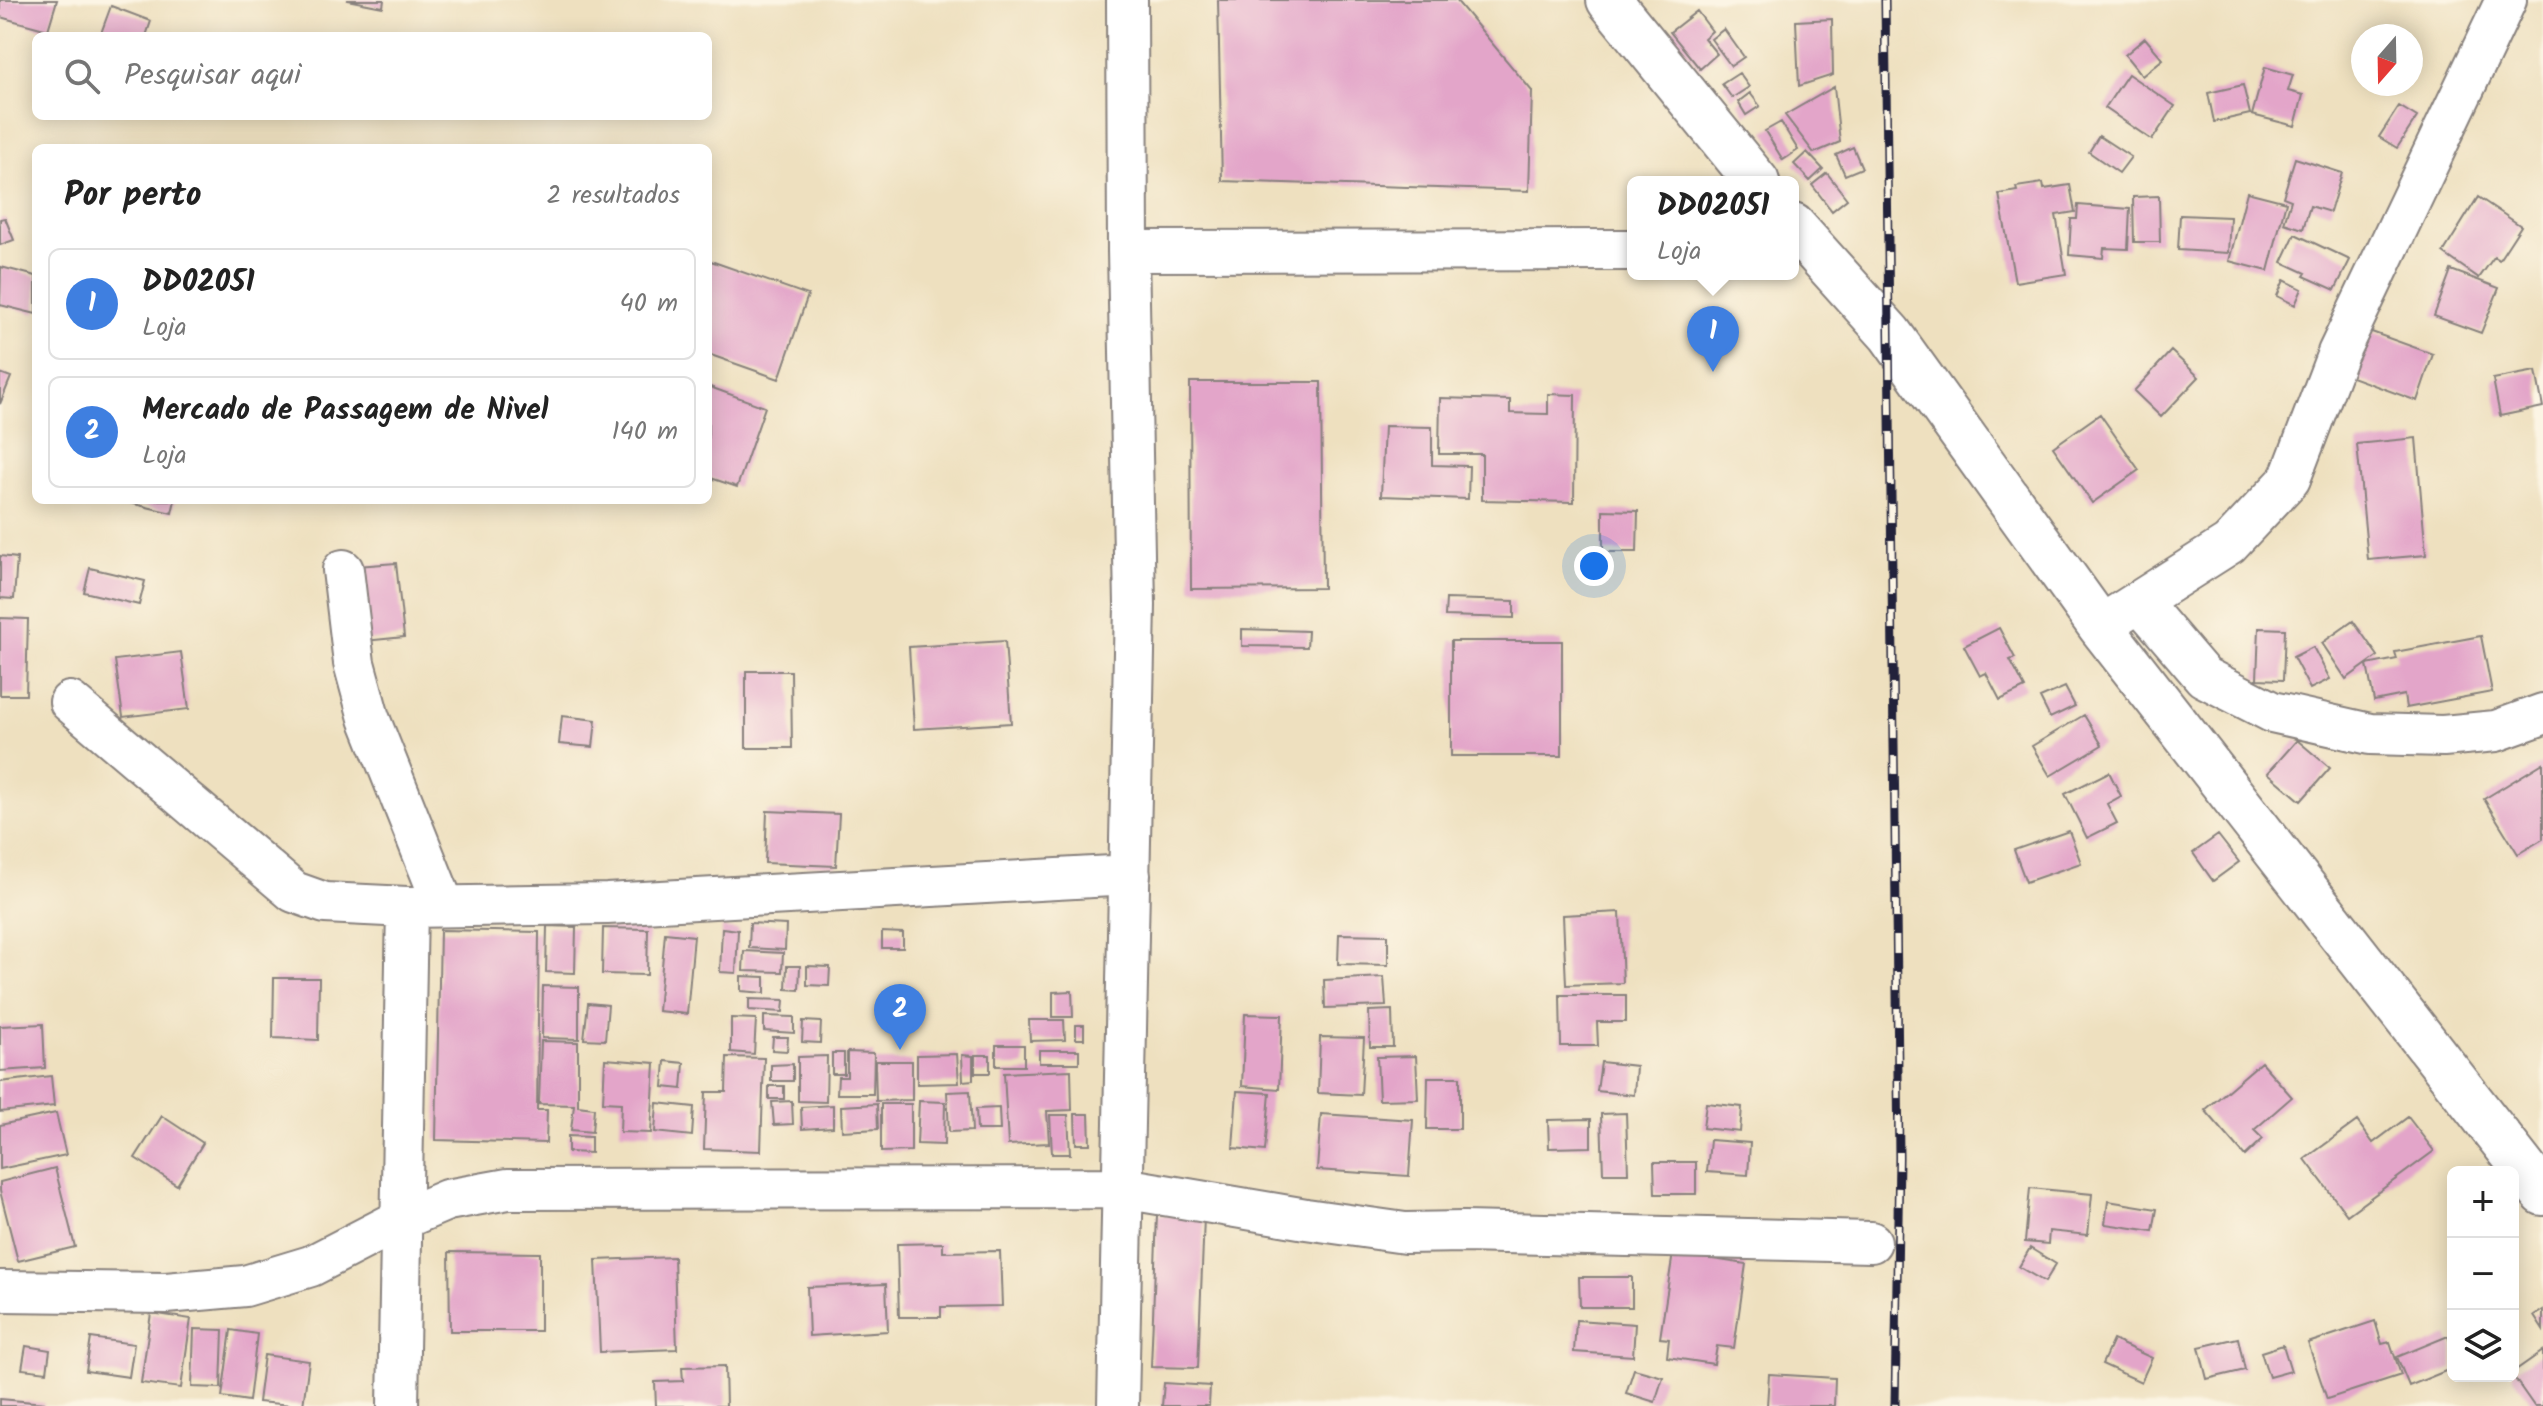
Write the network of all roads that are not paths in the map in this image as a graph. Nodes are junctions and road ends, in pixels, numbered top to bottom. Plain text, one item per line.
1 (1127, 0) edge
2 (1609, 0) edge
3 (2506, 0) edge
4 (1752, 176) edge
5 (1799, 242) edge
6 (1627, 250) edge
7 (1128, 251) junction
8 (343, 570) dead end
9 (2140, 602) junction
10 (2100, 626) junction
11 (70, 702) dead end
12 (2543, 714) edge
13 (1130, 875) junction
14 (426, 907) junction
15 (1123, 1188) junction
16 (2543, 1193) edge
17 (400, 1220) junction
18 (1871, 1242) dead end
19 (0, 1291) edge
20 (398, 1406) edge
21 (1118, 1406) edge

1 - 7 street
2 - 4 main road
3 - 9 street
5 - 10 main road
6 - 7 street
7 - 13 street
8 - 14 street
9 - 10 street
9 - 12 street
10 - 16 main road
11 - 14 street
13 - 14 street
13 - 15 street
14 - 17 street
15 - 17 street
15 - 18 street
15 - 21 street
17 - 19 street
17 - 20 street

